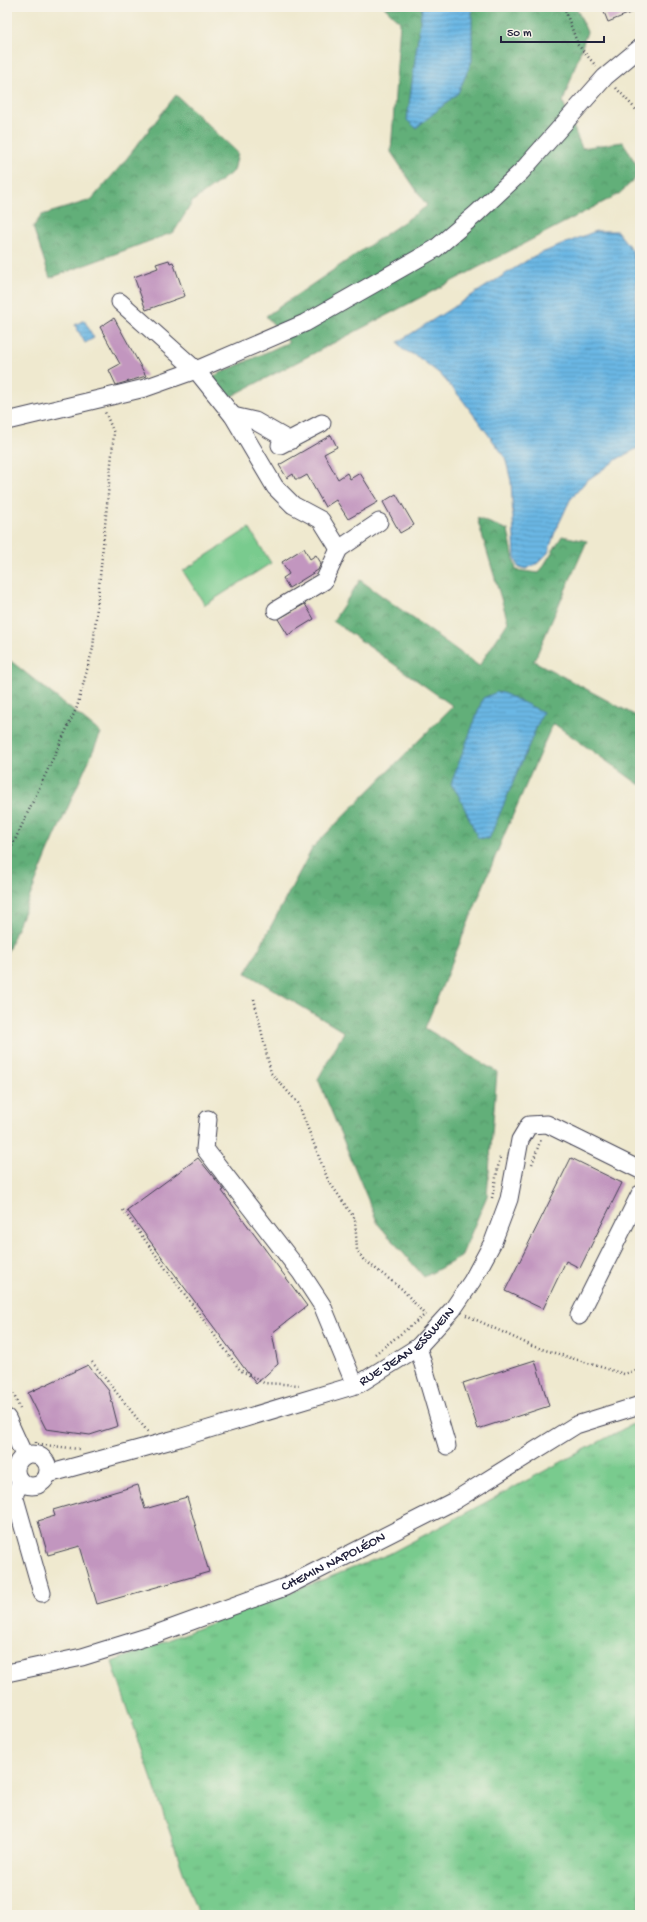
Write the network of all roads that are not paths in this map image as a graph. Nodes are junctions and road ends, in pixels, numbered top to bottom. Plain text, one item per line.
1 (640, 48) edge
2 (120, 302) dead end
3 (196, 370) junction
4 (233, 416) junction
5 (7, 421) edge
6 (322, 423) dead end
7 (379, 522) dead end
8 (340, 549) junction
9 (276, 610) dead end
10 (208, 1119) dead end
11 (640, 1170) edge
12 (640, 1194) edge
13 (579, 1316) dead end
14 (418, 1347) junction
15 (355, 1385) junction
16 (640, 1405) edge
17 (7, 1418) edge
18 (447, 1446) dead end
19 (24, 1455) junction
20 (48, 1474) junction
21 (21, 1482) junction
22 (42, 1593) dead end
23 (7, 1673) edge

1 - 3 street
2 - 3 street
3 - 4 street
3 - 5 street
4 - 6 street
4 - 8 street
7 - 8 street
8 - 9 street
10 - 15 street
11 - 14 street, RUE JEAN ESSWEIN
12 - 13 street
14 - 15 street, RUE JEAN ESSWEIN
14 - 18 street
15 - 20 street, RUE JEAN ESSWEIN
16 - 23 street, CHEMIN NAPOLÉON
17 - 19 street
19 - 20 street
19 - 21 street
20 - 21 street
21 - 22 street

